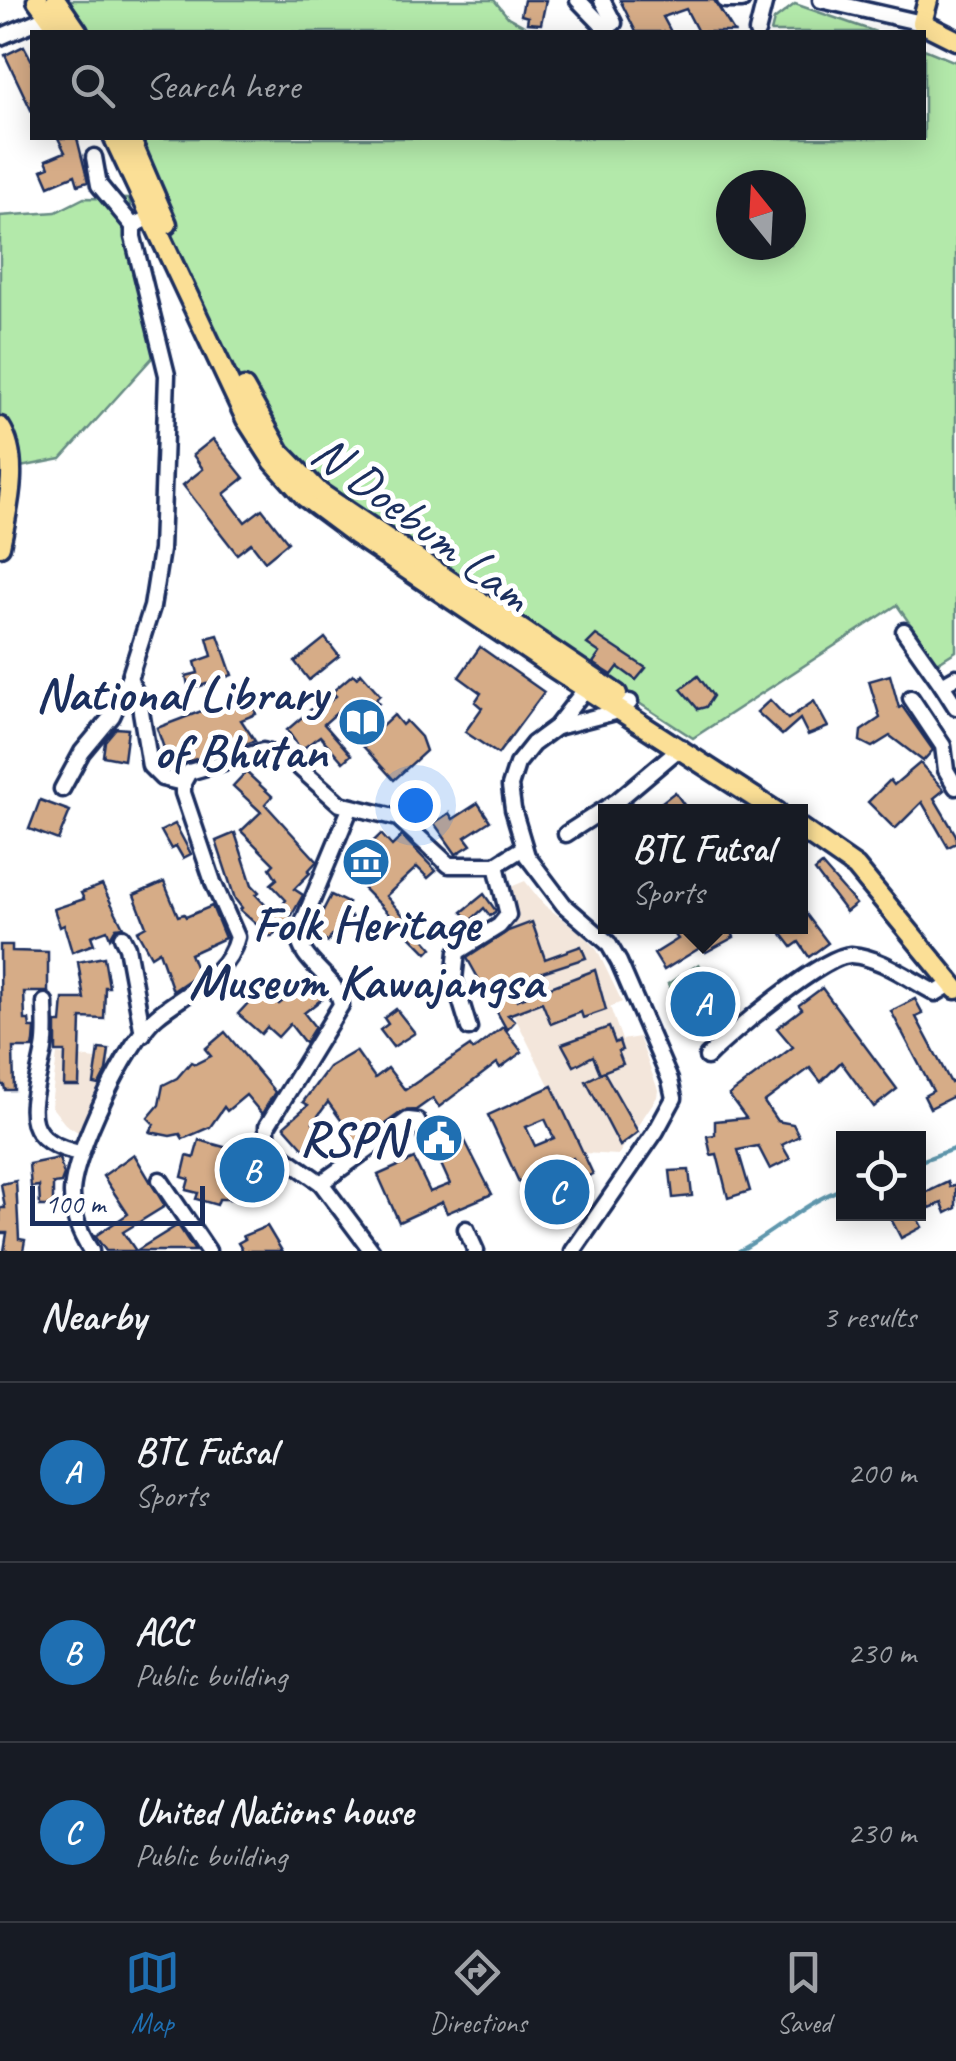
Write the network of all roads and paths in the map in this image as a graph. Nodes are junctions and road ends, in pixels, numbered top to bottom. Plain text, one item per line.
1 (37, 0) edge
2 (578, 0) edge
3 (590, 0) edge
4 (602, 0) edge
5 (725, 0) edge
6 (742, 0) edge
7 (765, 0) edge
8 (822, 0) edge
9 (928, 0) edge
10 (52, 8) edge
11 (922, 23) junction
12 (33, 28) edge
13 (614, 29) edge
14 (76, 30) edge
15 (758, 30) edge
16 (0, 37) edge
17 (956, 40) edge
18 (115, 140) edge
19 (131, 140) edge
20 (94, 157) dead end
21 (156, 214) junction
22 (133, 226) junction
23 (0, 426) edge
24 (0, 546) edge
25 (904, 631) dead end
26 (130, 679) junction
27 (949, 681) edge
28 (589, 684) junction
29 (911, 698) dead end
30 (627, 706) junction
31 (956, 706) edge
32 (556, 727) junction
33 (681, 747) junction
34 (182, 782) junction
35 (956, 787) edge
36 (62, 788) dead end
37 (612, 804) edge
38 (765, 804) edge
39 (780, 804) edge
40 (350, 808) junction
41 (598, 813) edge
42 (808, 822) edge
43 (566, 834) dead end
44 (808, 834) edge
45 (523, 848) junction
46 (496, 865) junction
47 (122, 937) dead end
48 (954, 982) edge
49 (45, 1002) dead end
50 (469, 1028) dead end
51 (143, 1035) junction
52 (706, 1057) dead end
53 (432, 1149) dead end
54 (80, 1153) junction
55 (609, 1165) dead end
56 (160, 1180) dead end
57 (620, 1180) junction
58 (321, 1182) junction
59 (466, 1229) dead end
60 (572, 1250) edge
61 (90, 1251) edge
62 (208, 1251) edge
63 (372, 1251) edge
64 (476, 1251) edge

1 - 10 main road
2 - 13 street
3 - 13 street
4 - 13 street
5 - 6 street
7 - 15 street
8 - 11 street
9 - 11 main road
10 - 12 street
10 - 14 main road
11 - 17 main road
12 - 16 street
18 - 21 main road, N Doebum Lam
19 - 21 main road, N Doebum Lam
20 - 22 street
21 - 22 street
21 - 28 main road, N Doebum Lam
22 - 26 street
23 - 24 main road
25 - 27 street
26 - 34 street
26 - 36 street
27 - 31 street
28 - 30 main road, N Doebum Lam
28 - 32 street
29 - 35 street
30 - 32 street
30 - 33 main road, N Doebum Lam
30 - 39 main road, N Doebum Lam
32 - 45 street
33 - 37 street
33 - 38 main road, N Doebum Lam
34 - 40 street
34 - 51 street
40 - 46 street
40 - 58 street
41 - 43 street
42 - 48 main road
44 - 48 main road
45 - 46 street
45 - 57 street
46 - 50 street
47 - 51 street
48 - 52 street
49 - 54 street
51 - 54 street
53 - 58 street
54 - 61 street
55 - 57 street
56 - 62 street
57 - 60 street
58 - 63 street
59 - 64 street

